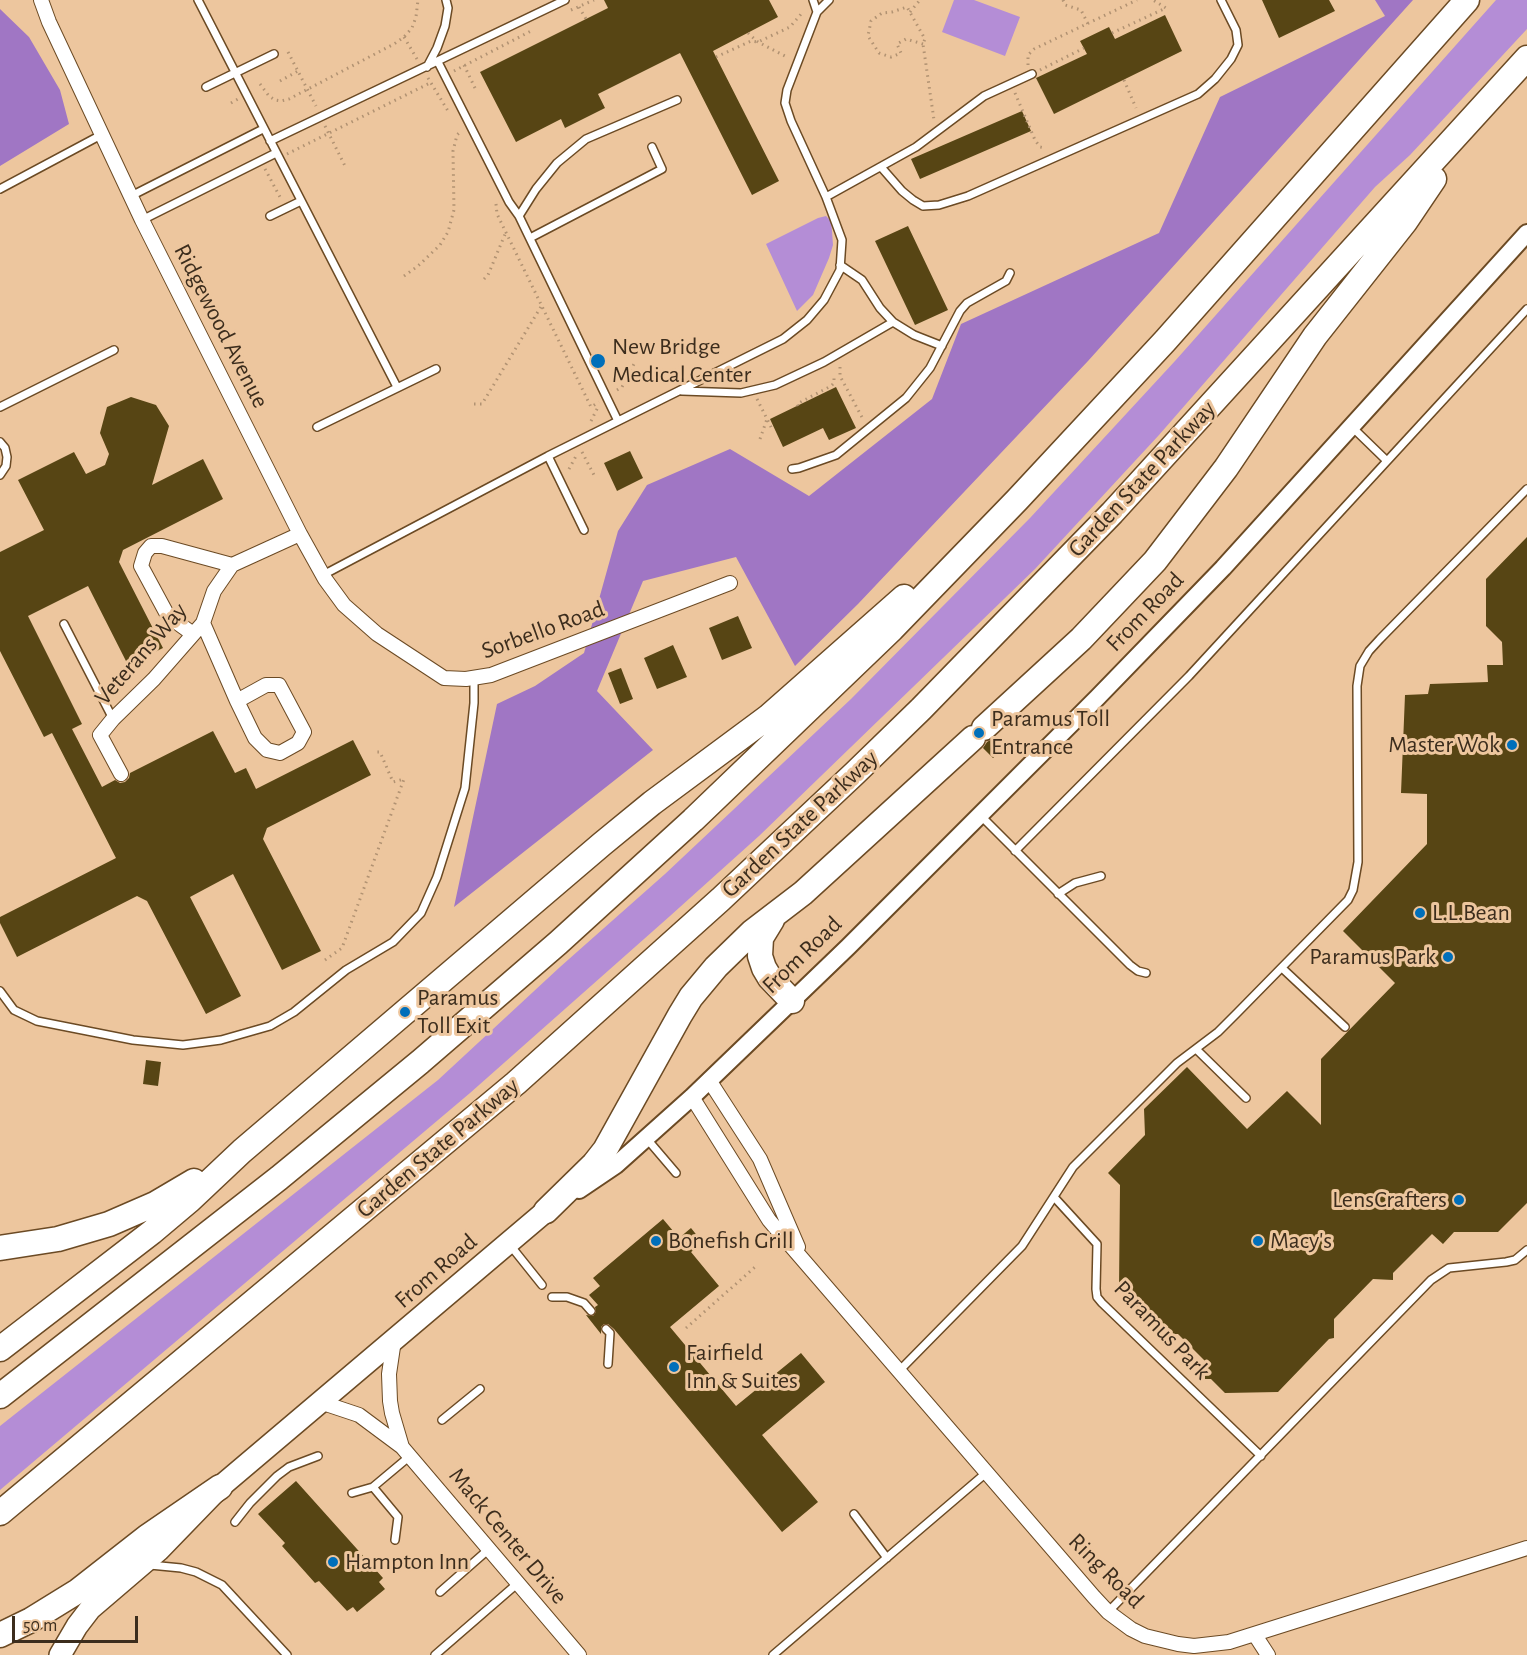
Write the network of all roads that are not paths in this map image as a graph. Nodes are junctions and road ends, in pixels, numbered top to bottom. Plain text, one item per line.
1 (32, 0) edge
2 (41, 0) edge
3 (198, 0) edge
4 (446, 0) edge
5 (565, 0) edge
6 (813, 0) edge
7 (829, 0) edge
8 (1221, 0) edge
9 (1467, 0) edge
10 (818, 12) junction
11 (49, 22) junction
12 (274, 54) dead end
13 (1527, 58) edge
14 (438, 62) junction
15 (425, 68) junction
16 (235, 73) junction
17 (1032, 74) road end
18 (206, 87) dead end
19 (677, 100) dead end
20 (1482, 108) junction
21 (263, 129) junction
22 (101, 135) junction
23 (270, 141) junction
24 (652, 147) dead end
25 (277, 156) junction
26 (881, 167) junction
27 (0, 189) edge
28 (131, 196) junction
29 (826, 197) junction
30 (301, 201) junction
31 (270, 216) dead end
32 (519, 216) junction
33 (142, 220) junction
34 (1527, 233) edge
35 (530, 238) junction
36 (840, 265) junction
37 (1010, 273) dead end
38 (1527, 309) edge
39 (892, 322) junction
40 (942, 346) junction
41 (114, 350) dead end
42 (436, 369) dead end
43 (397, 387) junction
44 (676, 392) junction
45 (0, 407) edge
46 (618, 421) junction
47 (317, 427) dead end
48 (1352, 427) junction
49 (0, 442) edge
50 (548, 456) junction
51 (1387, 461) junction
52 (792, 469) dead end
53 (0, 475) edge
54 (1527, 489) edge
55 (1017, 500) junction
56 (584, 530) dead end
57 (300, 534) junction
58 (232, 565) junction
59 (323, 576) junction
60 (730, 583) dead end
61 (64, 624) dead end
62 (198, 629) junction
63 (377, 634) joint
64 (474, 678) junction
65 (237, 701) junction
66 (113, 719) junction
67 (121, 774) dead end
68 (980, 815) junction
69 (1015, 851) junction
70 (1101, 876) dead end
71 (1058, 894) junction
72 (775, 916) junction
73 (1282, 968) junction
74 (1146, 973) dead end
75 (0, 991) edge
76 (792, 1001) junction
77 (1345, 1027) dead end
78 (1196, 1049) junction
79 (709, 1080) junction
80 (692, 1097) junction
81 (1246, 1098) dead end
82 (647, 1139) junction
83 (242, 1151) junction
84 (676, 1173) dead end
85 (1054, 1197) junction
86 (546, 1211) junction
87 (508, 1243) junction
88 (0, 1248) edge
89 (1527, 1250) edge
90 (803, 1260) junction
91 (542, 1285) dead end
92 (552, 1297) dead end
93 (591, 1311) dead end
94 (606, 1329) dead end
95 (394, 1340) junction
96 (0, 1349) edge
97 (608, 1364) dead end
98 (899, 1371) junction
99 (480, 1389) dead end
100 (0, 1396) edge
101 (320, 1402) junction
102 (442, 1420) dead end
103 (406, 1451) junction
104 (318, 1456) dead end
105 (1261, 1456) junction
106 (986, 1473) junction
107 (220, 1487) junction
108 (373, 1487) junction
109 (352, 1493) dead end
110 (0, 1513) edge
111 (854, 1514) dead end
112 (235, 1521) dead end
113 (395, 1540) dead end
114 (1527, 1548) edge
115 (489, 1549) junction
116 (887, 1558) junction
117 (142, 1564) junction
118 (518, 1583) junction
119 (440, 1592) dead end
120 (1108, 1612) junction
121 (0, 1635) edge
122 (1255, 1635) junction
123 (60, 1655) edge
124 (287, 1655) edge
125 (435, 1655) edge
126 (579, 1655) edge
127 (774, 1655) edge
128 (1268, 1655) edge

1 - 11 street, Ridgewood Avenue
2 - 11 street, Ridgewood Avenue
3 - 16 lane
4 - 15 lane
5 - 14 lane
6 - 10 lane
7 - 10 lane
8 - 26 lane
9 - 55 highway
10 - 29 lane
11 - 22 street, Ridgewood Avenue
12 - 16 lane
13 - 20 highway, Garden State Parkway
14 - 15 lane
14 - 32 lane
15 - 23 lane
16 - 18 lane
16 - 21 lane
17 - 26 lane
19 - 32 lane
20 - 72 highway
20 - 110 highway, Garden State Parkway
21 - 23 lane
21 - 28 lane
22 - 27 lane
22 - 28 street, Ridgewood Avenue
23 - 25 lane
24 - 35 lane
25 - 30 lane
25 - 33 lane
26 - 29 lane
28 - 33 street, Ridgewood Avenue
29 - 36 lane
30 - 31 lane
30 - 43 lane
32 - 35 lane
33 - 57 street, Ridgewood Avenue
34 - 48 street, From Road
35 - 46 lane
36 - 39 lane
36 - 44 lane
37 - 40 lane
38 - 51 lane
39 - 40 lane
39 - 44 lane
40 - 52 lane
41 - 45 lane
42 - 43 lane
43 - 47 lane
44 - 46 lane
46 - 50 lane
48 - 51 lane
48 - 68 street, From Road
49 - 53 lane
50 - 56 lane
50 - 59 lane
51 - 69 lane
54 - 73 lane
55 - 83 highway
55 - 100 highway
57 - 58 street
57 - 59 street, Ridgewood Avenue
58 - 62 street, Veterans Way
58 - 62 street
59 - 63 street, Ridgewood Avenue
60 - 64 street, Sorbello Road
61 - 66 lane
62 - 65 street
62 - 66 street, Veterans Way
63 - 64 street, Sorbello Road
64 - 75 lane
65 - 65 street
66 - 67 street, Veterans Way
68 - 69 lane
68 - 76 street, From Road
69 - 71 lane
70 - 71 lane
71 - 74 lane
72 - 76 highway
72 - 86 highway
73 - 77 lane
73 - 78 lane
76 - 79 street, From Road
78 - 81 lane
78 - 85 lane
79 - 80 street, From Road
79 - 90 street
80 - 82 street, From Road
80 - 90 street, Ring Road
82 - 84 lane
82 - 86 street, From Road
83 - 88 highway
83 - 96 highway
85 - 98 lane
85 - 105 lane, Paramus Park
86 - 87 main road, From Road
87 - 91 lane
87 - 95 main road, From Road
89 - 105 lane
90 - 98 street, Ring Road
92 - 93 lane
94 - 97 lane
95 - 101 main road, From Road
95 - 103 street, Mack Center Drive
98 - 106 street, Ring Road
99 - 102 lane
101 - 103 street, Mack Center Drive
101 - 107 main road, From Road
103 - 108 lane
103 - 115 street, Mack Center Drive
104 - 112 lane
105 - 120 lane
106 - 116 lane
106 - 120 street, Ring Road
107 - 117 main road, From Road
107 - 121 highway
108 - 109 lane
108 - 113 lane
111 - 116 lane
114 - 122 street, Ring Road
115 - 118 street, Mack Center Drive
115 - 119 lane
116 - 127 lane
117 - 123 main road, From Road
117 - 124 lane
118 - 125 lane
118 - 126 street, Mack Center Drive
120 - 122 street, Ring Road
122 - 128 street

